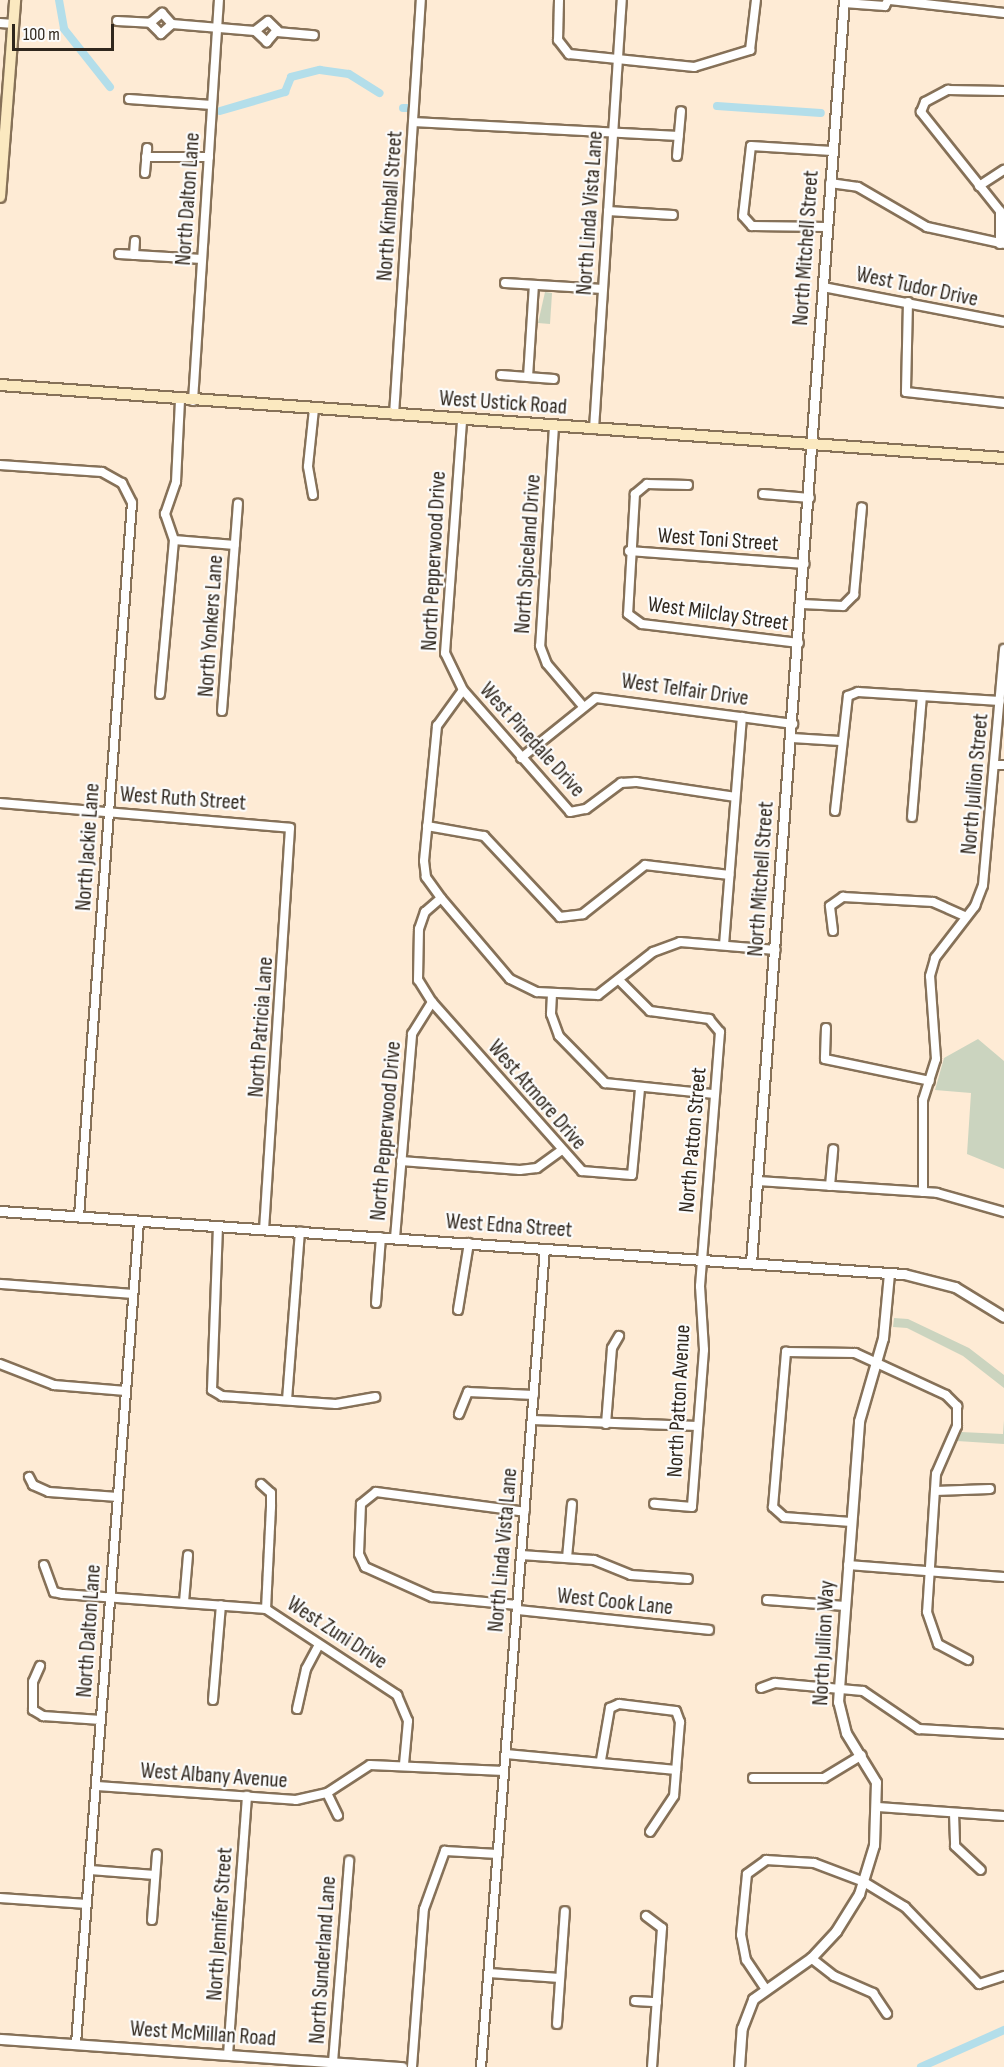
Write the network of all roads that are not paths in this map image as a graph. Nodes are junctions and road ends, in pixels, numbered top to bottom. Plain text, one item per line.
1 (15, 0) edge
2 (219, 0) edge
3 (421, 0) edge
4 (560, 0) edge
5 (622, 0) edge
6 (756, 0) edge
7 (954, 0) edge
8 (890, 1) edge
9 (844, 2) edge
10 (954, 10) junction
11 (1004, 13) edge
12 (117, 21) dead end
13 (0, 23) edge
14 (150, 23) junction
15 (14, 24) junction
16 (171, 24) junction
17 (217, 28) junction
18 (255, 31) junction
19 (277, 32) junction
20 (314, 35) dead end
21 (618, 61) junction
22 (1004, 91) edge
23 (129, 99) dead end
24 (4, 101) edge
25 (212, 105) junction
26 (681, 111) dead end
27 (413, 122) junction
28 (613, 131) junction
29 (679, 136) junction
30 (832, 151) junction
31 (677, 156) dead end
32 (209, 157) junction
33 (1004, 170) edge
34 (145, 173) dead end
35 (830, 183) junction
36 (978, 186) junction
37 (0, 197) edge
38 (608, 211) junction
39 (673, 215) dead end
40 (827, 227) junction
41 (135, 241) dead end
42 (1002, 244) edge
43 (119, 254) dead end
44 (134, 255) junction
45 (202, 259) junction
46 (505, 283) dead end
47 (534, 285) junction
48 (823, 287) junction
49 (603, 289) junction
50 (908, 302) junction
51 (1004, 322) edge
52 (501, 375) dead end
53 (528, 377) junction
54 (554, 379) dead end
55 (0, 385) edge
56 (180, 399) junction
57 (193, 401) junction
58 (1004, 403) edge
59 (314, 409) junction
60 (394, 415) junction
61 (462, 420) junction
62 (554, 426) junction
63 (594, 429) junction
64 (814, 443) junction
65 (1004, 458) edge
66 (0, 465) edge
67 (687, 485) dead end
68 (763, 494) dead end
69 (313, 495) dead end
70 (810, 498) junction
71 (238, 504) dead end
72 (862, 507) dead end
73 (174, 540) junction
74 (235, 544) junction
75 (629, 551) junction
76 (805, 564) junction
77 (802, 604) junction
78 (799, 643) junction
79 (1004, 649) edge
80 (463, 690) junction
81 (160, 694) dead end
82 (921, 696) junction
83 (1000, 701) junction
84 (582, 705) junction
85 (222, 711) dead end
86 (742, 717) junction
87 (793, 724) junction
88 (792, 738) junction
89 (840, 741) junction
90 (521, 758) junction
91 (995, 765) junction
92 (1004, 765) edge
93 (735, 797) junction
94 (0, 804) edge
95 (109, 811) junction
96 (835, 811) dead end
97 (912, 817) dead end
98 (427, 826) junction
99 (290, 828) joint
100 (729, 875) junction
101 (441, 898) junction
102 (966, 918) junction
103 (832, 931) dead end
104 (724, 945) junction
105 (776, 950) junction
106 (619, 980) junction
107 (552, 994) junction
108 (432, 1002) junction
109 (826, 1028) dead end
110 (930, 1081) junction
111 (640, 1089) junction
112 (714, 1094) junction
113 (832, 1149) dead end
114 (560, 1151) junction
115 (400, 1161) junction
116 (758, 1181) junction
117 (830, 1186) junction
118 (923, 1192) junction
119 (0, 1211) edge
120 (1004, 1212) edge
121 (80, 1217) junction
122 (139, 1221) junction
123 (218, 1226) junction
124 (264, 1229) junction
125 (300, 1232) junction
126 (381, 1237) junction
127 (395, 1238) junction
128 (469, 1243) junction
129 (545, 1248) junction
130 (702, 1260) junction
131 (751, 1263) junction
132 (889, 1273) junction
133 (0, 1284) edge
134 (134, 1294) junction
135 (376, 1303) dead end
136 (458, 1310) dead end
137 (1004, 1317) edge
138 (619, 1336) dead end
139 (876, 1360) junction
140 (0, 1364) edge
141 (126, 1391) junction
142 (534, 1395) junction
143 (375, 1397) dead end
144 (287, 1400) junction
145 (459, 1414) dead end
146 (532, 1420) junction
147 (606, 1424) junction
148 (698, 1426) junction
149 (29, 1477) dead end
150 (261, 1484) dead end
151 (990, 1489) dead end
152 (935, 1491) junction
153 (118, 1497) junction
154 (572, 1504) dead end
155 (654, 1504) dead end
156 (525, 1512) junction
157 (851, 1522) junction
158 (188, 1555) dead end
159 (521, 1555) junction
160 (567, 1558) junction
161 (848, 1565) junction
162 (44, 1566) dead end
163 (930, 1572) junction
164 (1004, 1577) edge
165 (688, 1579) dead end
166 (110, 1597) junction
167 (767, 1600) dead end
168 (184, 1602) junction
169 (221, 1605) junction
170 (844, 1606) junction
171 (517, 1608) junction
172 (266, 1609) junction
173 (709, 1630) dead end
174 (318, 1646) junction
175 (968, 1660) dead end
176 (40, 1666) dead end
177 (761, 1688) dead end
178 (838, 1688) junction
179 (213, 1700) dead end
180 (297, 1709) dead end
181 (101, 1720) junction
182 (1004, 1734) edge
183 (506, 1754) junction
184 (862, 1755) junction
185 (601, 1760) junction
186 (404, 1764) junction
187 (676, 1770) junction
188 (504, 1771) junction
189 (753, 1778) dead end
190 (97, 1786) junction
191 (327, 1793) junction
192 (248, 1796) junction
193 (878, 1807) junction
194 (954, 1813) junction
195 (338, 1816) dead end
196 (1004, 1816) edge
197 (650, 1832) dead end
198 (157, 1854) dead end
199 (498, 1854) junction
200 (349, 1861) dead end
201 (90, 1870) junction
202 (981, 1870) dead end
203 (155, 1875) junction
204 (864, 1882) junction
205 (0, 1898) edge
206 (87, 1904) junction
207 (565, 1911) dead end
208 (646, 1916) dead end
209 (152, 1920) dead end
210 (811, 1958) junction
211 (489, 1973) junction
212 (1004, 1976) edge
213 (560, 1978) junction
214 (765, 1988) junction
215 (635, 2001) dead end
216 (657, 2002) junction
217 (887, 2014) dead end
218 (556, 2024) dead end
219 (0, 2039) edge
220 (76, 2044) junction
221 (228, 2055) junction
222 (331, 2064) edge
223 (402, 2067) edge
224 (412, 2067) edge
225 (481, 2067) edge
226 (652, 2067) edge
227 (739, 2067) edge

1 - 15 main road
2 - 17 street, North Dalton Lane
3 - 27 street, North Kimball Street
4 - 21 street
5 - 21 street, North Linda Vista Lane
6 - 21 street
7 - 10 street
8 - 9 street
8 - 10 street
9 - 30 street, North Mitchell Street
10 - 11 street
12 - 14 street
13 - 15 street
14 - 16 street
14 - 16 street
15 - 24 main road
16 - 17 street
17 - 18 street
17 - 25 street, North Dalton Lane
18 - 19 street
18 - 19 street
19 - 20 street
21 - 28 street, North Linda Vista Lane
22 - 36 street
23 - 25 street
24 - 37 main road
25 - 32 street, North Dalton Lane
26 - 29 street
27 - 28 street
27 - 60 street, North Kimball Street
28 - 29 street
28 - 38 street, North Linda Vista Lane
29 - 31 street
30 - 35 street, North Mitchell Street
30 - 40 street
32 - 34 street
32 - 45 street, North Dalton Lane
33 - 36 street
35 - 40 street, North Mitchell Street
35 - 42 street
36 - 42 street
38 - 39 street
38 - 49 street, North Linda Vista Lane
40 - 48 street, North Mitchell Street
41 - 44 street
43 - 44 street
44 - 45 street
45 - 57 street, North Dalton Lane
46 - 47 street
47 - 49 street
47 - 53 street
48 - 50 street, West Tudor Drive
48 - 64 street, North Mitchell Street
49 - 63 street, North Linda Vista Lane
50 - 51 street, West Tudor Drive
50 - 58 street
52 - 53 street
53 - 54 street
55 - 56 main road, West Ustick Road
56 - 57 main road, West Ustick Road
56 - 73 street
57 - 59 main road, West Ustick Road
59 - 60 main road, West Ustick Road
59 - 69 street
60 - 61 main road, West Ustick Road
61 - 62 main road, West Ustick Road
61 - 80 street, North Pepperwood Drive
62 - 63 main road, West Ustick Road
62 - 84 street, North Spiceland Drive
63 - 64 main road, West Ustick Road
64 - 65 main road, West Ustick Road
64 - 70 street, North Mitchell Street
66 - 95 street, North Jackie Lane
67 - 75 street
68 - 70 street
70 - 76 street, North Mitchell Street
71 - 74 street, North Yonkers Lane
72 - 77 street
73 - 74 street, North Yonkers Lane
73 - 81 street
74 - 85 street, North Yonkers Lane
75 - 76 street, West Toni Street
75 - 78 street, West Milclay Street
76 - 77 street, North Mitchell Street
77 - 78 street, North Mitchell Street
78 - 87 street, North Mitchell Street
79 - 83 street, North Jullion Street
80 - 90 street, West Pinedale Drive
80 - 98 street
82 - 83 street
82 - 89 street
82 - 97 street
83 - 91 street, North Jullion Street
84 - 86 street, West Telfair Drive
84 - 90 street, West Telfair Drive
86 - 87 street, West Telfair Drive
86 - 93 street
87 - 88 street, North Mitchell Street
88 - 89 street
88 - 105 street, North Mitchell Street
89 - 96 street
90 - 93 street, West Pinedale Drive
91 - 92 street
91 - 102 street, North Jullion Street
93 - 100 street
94 - 95 street, West Ruth Street
95 - 99 street, West Ruth Street
95 - 121 street, North Jackie Lane
98 - 100 street
98 - 101 street
99 - 124 street, North Patricia Lane
100 - 104 street
101 - 107 street
101 - 108 street
102 - 103 street
102 - 110 street
104 - 105 street
104 - 106 street
105 - 116 street, North Mitchell Street
106 - 107 street
106 - 112 street, North Patton Street
107 - 111 street
108 - 114 street, West Atmore Drive
108 - 115 street, North Pepperwood Drive
109 - 110 street
110 - 118 street
111 - 112 street
111 - 114 street, West Atmore Drive
112 - 130 street, North Patton Street
113 - 117 street
114 - 115 street
115 - 127 street, North Pepperwood Drive
116 - 117 street
116 - 131 street, North Mitchell Street
117 - 118 street
118 - 120 street
119 - 121 street, West Edna Street
121 - 122 street, West Edna Street
122 - 123 street, West Edna Street
122 - 134 street, North Dalton Lane
123 - 124 street, West Edna Street
123 - 144 street
124 - 125 street, West Edna Street
125 - 126 street, West Edna Street
125 - 144 street
126 - 127 street, West Edna Street
126 - 135 street
127 - 128 street, West Edna Street
128 - 129 street, West Edna Street
128 - 136 street
129 - 130 street, West Edna Street
129 - 142 street, North Linda Vista Lane
130 - 131 street, West Edna Street
130 - 148 street, North Patton Avenue
131 - 132 street, West Edna Street
132 - 137 street, West Edna Street
132 - 139 street, North Jullion Way
133 - 134 street
134 - 141 street, North Dalton Lane
138 - 147 street
139 - 152 street
139 - 157 street, North Jullion Way
139 - 157 street
140 - 141 street
141 - 153 street, North Dalton Lane
142 - 145 street
142 - 146 street, North Linda Vista Lane
143 - 144 street
146 - 147 street
146 - 156 street, North Linda Vista Lane
147 - 148 street
148 - 155 street, North Patton Avenue
149 - 153 street
150 - 172 street
151 - 152 street
152 - 163 street
153 - 166 street, North Dalton Lane
154 - 160 street
156 - 159 street, North Linda Vista Lane
156 - 171 street, West Cook Lane
157 - 161 street, North Jullion Way
158 - 168 street
159 - 160 street
159 - 171 street, North Linda Vista Lane
160 - 165 street
161 - 163 street
161 - 170 street, North Jullion Way
162 - 166 street, West Zuni Drive
163 - 164 street
163 - 175 street
166 - 168 street, West Zuni Drive
166 - 181 street, North Dalton Lane
167 - 170 street
168 - 169 street, West Zuni Drive
169 - 172 street, West Zuni Drive
169 - 179 street
170 - 178 street, North Jullion Way
171 - 173 street, West Cook Lane
171 - 183 street, North Linda Vista Lane
172 - 174 street, West Zuni Drive
174 - 180 street
174 - 186 street, West Zuni Drive
176 - 181 street
177 - 178 street
178 - 182 street
178 - 184 street, North Jullion Way
181 - 190 street, North Dalton Lane
183 - 185 street
183 - 188 street, North Linda Vista Lane
184 - 189 street
184 - 193 street, North Jullion Way
185 - 187 street
185 - 187 street
186 - 188 street, West Albany Avenue
186 - 191 street, West Albany Avenue
187 - 197 street
188 - 199 street, North Linda Vista Lane
190 - 192 street, West Albany Avenue
190 - 201 street, North Dalton Lane
191 - 192 street, West Albany Avenue
191 - 195 street
192 - 221 street, North Jennifer Street
193 - 194 street
193 - 204 street, North Jullion Way
194 - 196 street
194 - 202 street
198 - 203 street
199 - 211 street, North Linda Vista Lane
199 - 224 street
200 - 222 street, North Sunderland Lane
201 - 203 street
201 - 206 street, North Dalton Lane
203 - 209 street
204 - 210 street, North Jullion Way
204 - 212 street
204 - 214 street
205 - 206 street
206 - 220 street, North Dalton Lane
207 - 213 street
208 - 216 street
210 - 214 street, North Jullion Way
210 - 217 street
211 - 213 street
211 - 225 street, North Linda Vista Lane
213 - 218 street
214 - 227 street, North Jullion Way
215 - 216 street
216 - 226 street
219 - 220 street, West McMillan Road
220 - 221 street, West McMillan Road
221 - 222 street, West McMillan Road
222 - 223 street, West McMillan Road

